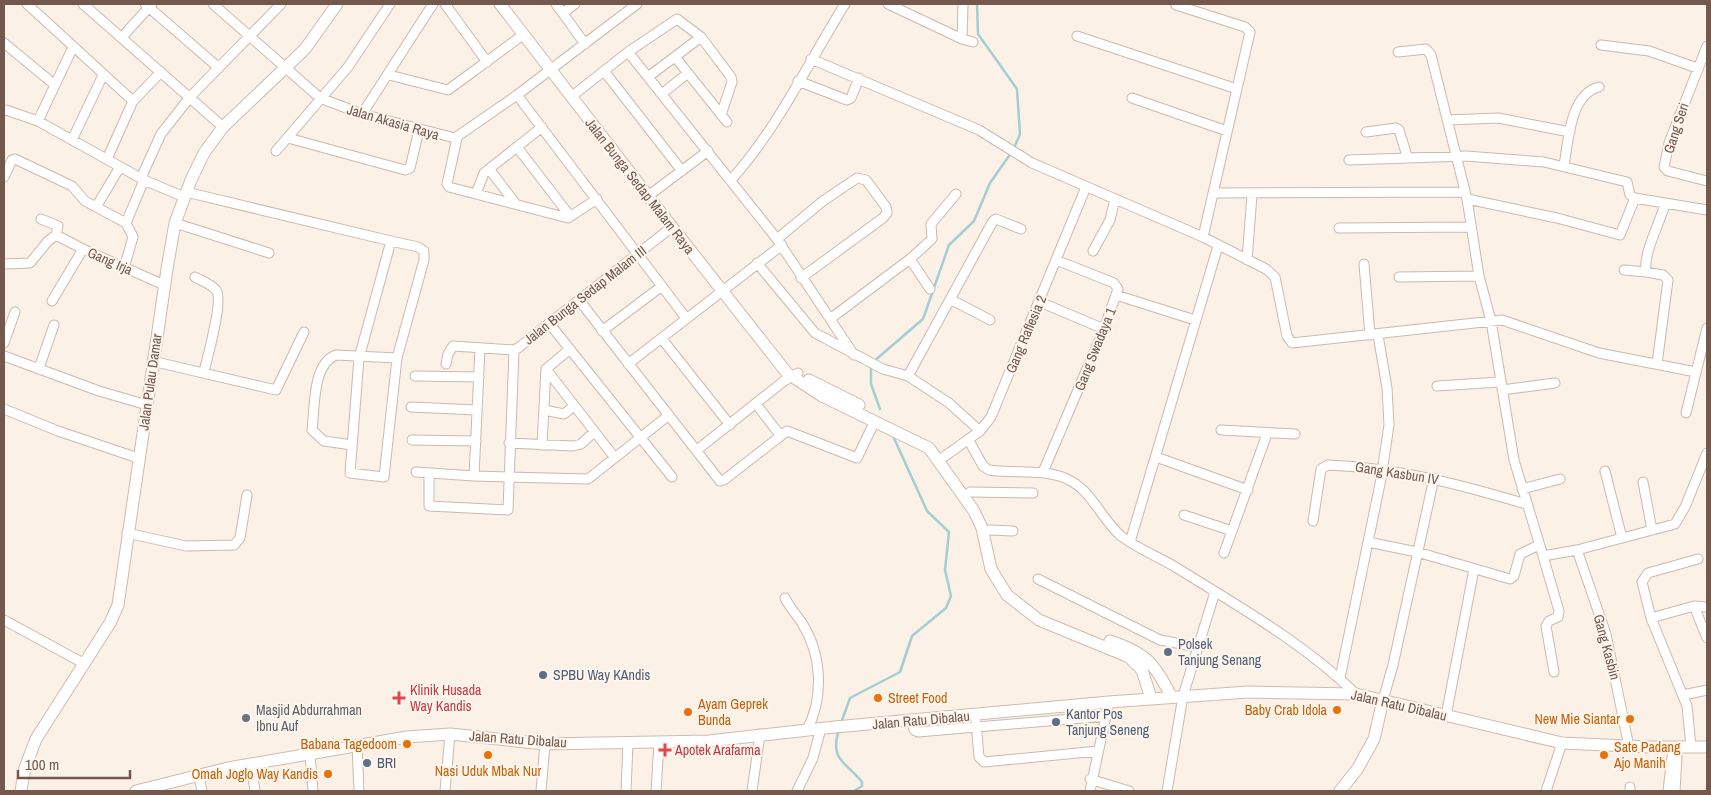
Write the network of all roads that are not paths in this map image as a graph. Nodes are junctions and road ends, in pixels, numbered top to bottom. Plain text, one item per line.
1 (27, 4) edge
2 (83, 4) edge
3 (213, 4) edge
4 (281, 4) edge
5 (337, 4) edge
6 (433, 4) edge
7 (445, 4) edge
8 (500, 4) edge
9 (556, 4) edge
10 (575, 4) edge
11 (637, 4) edge
12 (846, 4) edge
13 (888, 4) edge
14 (963, 4) edge
15 (149, 5) edge
16 (386, 5) edge
17 (1176, 5) dead end
18 (224, 7) edge
19 (563, 13) junction
20 (524, 34) junction
21 (1077, 36) dead end
22 (122, 37) junction
23 (250, 37) junction
24 (701, 37) junction
25 (962, 39) junction
26 (973, 42) dead end
27 (4, 43) edge
28 (585, 44) junction
29 (1601, 45) dead end
30 (1707, 46) edge
31 (73, 47) junction
32 (628, 52) junction
33 (1398, 52) dead end
34 (675, 57) junction
35 (811, 59) junction
36 (487, 62) junction
37 (219, 68) junction
38 (1696, 68) junction
39 (285, 69) junction
40 (550, 70) junction
41 (604, 71) junction
42 (161, 72) junction
43 (688, 74) junction
44 (103, 75) junction
45 (388, 75) junction
46 (648, 77) junction
47 (859, 78) junction
48 (798, 81) junction
49 (55, 85) junction
50 (1599, 87) dead end
51 (1237, 89) junction
52 (662, 93) junction
53 (517, 95) junction
54 (571, 96) junction
55 (190, 97) junction
56 (320, 98) junction
57 (1132, 98) dead end
58 (133, 101) junction
59 (4, 111) edge
60 (362, 114) junction
61 (1447, 120) junction
62 (38, 121) junction
63 (223, 127) junction
64 (542, 127) junction
65 (420, 130) junction
66 (1227, 131) junction
67 (1366, 132) dead end
68 (1570, 132) junction
69 (288, 138) junction
70 (457, 138) junction
71 (72, 140) junction
72 (517, 148) junction
73 (276, 151) dead end
74 (708, 151) junction
75 (1456, 155) junction
76 (1407, 156) junction
77 (107, 159) junction
78 (1349, 160) dead end
79 (120, 166) junction
80 (1564, 166) junction
81 (489, 169) junction
82 (682, 171) junction
83 (4, 177) edge
84 (142, 179) junction
85 (731, 180) junction
86 (1707, 181) edge
87 (1086, 187) junction
88 (1213, 193) junction
89 (476, 194) junction
90 (956, 194) dead end
91 (185, 195) junction
92 (1252, 195) junction
93 (1466, 195) junction
94 (648, 196) junction
95 (1115, 198) junction
96 (1635, 198) junction
97 (597, 199) junction
98 (1665, 204) junction
99 (516, 205) junction
100 (96, 207) junction
101 (1707, 210) edge
102 (570, 216) junction
103 (41, 219) dead end
104 (126, 223) junction
105 (175, 224) junction
106 (672, 227) junction
107 (1471, 227) junction
108 (1339, 228) dead end
109 (1021, 229) dead end
110 (56, 235) junction
111 (1203, 237) junction
112 (391, 241) junction
113 (779, 242) junction
114 (1218, 246) junction
115 (83, 249) junction
116 (1093, 251) dead end
117 (269, 253) dead end
118 (638, 254) junction
119 (910, 259) junction
120 (1056, 260) junction
121 (1248, 260) junction
122 (757, 263) junction
123 (4, 264) edge
124 (1364, 264) dead end
125 (124, 268) junction
126 (1624, 270) dead end
127 (1646, 272) junction
128 (1479, 276) junction
129 (195, 277) dead end
130 (1399, 277) dead end
131 (802, 278) junction
132 (164, 285) junction
133 (662, 286) junction
134 (722, 290) junction
135 (930, 290) dead end
136 (1116, 295) junction
137 (950, 299) junction
138 (580, 300) junction
139 (52, 301) dead end
140 (1040, 302) junction
141 (16, 312) dead end
142 (686, 318) junction
143 (830, 319) junction
144 (990, 320) dead end
145 (1195, 320) junction
146 (1491, 321) junction
147 (549, 323) junction
148 (54, 324) dead end
149 (1707, 328) edge
150 (1104, 329) junction
151 (602, 330) junction
152 (304, 332) dead end
153 (1374, 335) junction
154 (662, 339) junction
155 (4, 343) edge
156 (480, 348) junction
157 (570, 349) junction
158 (514, 350) junction
159 (854, 355) junction
160 (4, 356) edge
161 (359, 358) junction
162 (397, 358) junction
163 (152, 361) junction
164 (446, 364) dead end
165 (628, 364) junction
166 (1658, 364) junction
167 (39, 368) junction
168 (546, 369) junction
169 (204, 372) junction
170 (1696, 372) junction
171 (789, 373) junction
172 (415, 376) dead end
173 (908, 376) junction
174 (479, 377) junction
175 (1555, 383) dead end
176 (1437, 386) dead end
177 (1501, 386) junction
178 (756, 404) junction
179 (146, 405) junction
180 (574, 406) junction
181 (411, 407) dead end
182 (4, 409) edge
183 (477, 410) junction
184 (544, 410) junction
185 (1686, 413) dead end
186 (669, 416) junction
187 (881, 420) junction
188 (730, 425) junction
189 (980, 430) junction
190 (1221, 430) dead end
191 (594, 432) junction
192 (1267, 434) junction
193 (1295, 434) dead end
194 (780, 435) junction
195 (641, 438) junction
196 (968, 439) junction
197 (412, 440) dead end
198 (476, 442) junction
199 (509, 443) junction
200 (352, 445) junction
201 (542, 445) junction
202 (697, 450) junction
203 (1707, 453) edge
204 (1156, 457) junction
205 (138, 458) junction
206 (616, 458) junction
207 (941, 459) junction
208 (1382, 468) junction
209 (1605, 471) dead end
210 (416, 472) dead end
211 (1043, 472) junction
212 (429, 473) junction
213 (474, 476) junction
214 (510, 477) junction
215 (672, 477) dead end
216 (1434, 478) junction
217 (1560, 479) dead end
218 (1643, 482) dead end
219 (1522, 488) junction
220 (1248, 490) junction
221 (970, 492) junction
222 (1033, 493) dead end
223 (247, 495) dead end
224 (1526, 504) junction
225 (1184, 515) dead end
226 (1313, 521) dead end
227 (990, 530) junction
228 (1652, 530) junction
229 (1013, 531) dead end
230 (1232, 531) junction
231 (127, 533) junction
232 (1622, 538) junction
233 (1130, 542) junction
234 (1368, 542) junction
235 (1539, 544) junction
236 (1576, 550) junction
237 (1417, 552) junction
238 (1224, 553) dead end
239 (1543, 556) junction
240 (1698, 559) dead end
241 (1474, 569) junction
242 (1038, 579) dead end
243 (1215, 592) junction
244 (785, 598) dead end
245 (1694, 606) junction
246 (1707, 607) edge
247 (1651, 618) junction
248 (4, 620) edge
249 (1707, 638) edge
250 (1198, 648) junction
251 (83, 663) junction
252 (1554, 672) dead end
253 (1340, 678) junction
254 (1707, 690) edge
255 (1356, 694) junction
256 (1177, 696) junction
257 (1683, 696) junction
258 (1151, 698) junction
259 (1383, 700) junction
260 (1109, 702) junction
261 (1106, 716) junction
262 (1446, 716) junction
263 (976, 720) junction
264 (822, 728) junction
265 (807, 730) junction
266 (450, 734) junction
267 (760, 734) junction
268 (628, 743) junction
269 (659, 743) junction
270 (1562, 743) junction
271 (357, 744) junction
272 (545, 744) junction
273 (1629, 747) junction
274 (1691, 747) junction
275 (1707, 747) edge
276 (1675, 748) junction
277 (1098, 751) junction
278 (310, 755) junction
279 (251, 765) junction
280 (199, 776) junction
281 (1092, 778) junction
282 (21, 791) edge
283 (136, 791) edge
284 (202, 791) edge
285 (255, 791) edge
286 (313, 791) edge
287 (359, 791) edge
288 (445, 791) edge
289 (541, 791) edge
290 (626, 791) edge
291 (656, 791) edge
292 (752, 791) edge
293 (797, 791) edge
294 (1085, 791) edge
295 (1090, 791) edge
296 (1129, 791) edge
297 (1167, 791) edge
298 (1340, 791) edge
299 (1546, 791) edge
300 (1668, 791) edge
301 (1675, 791) edge

1 - 31 street
2 - 22 street
3 - 18 street, Jalan Akasia Raya
4 - 23 street
5 - 39 street, Jalan Pulau Damar
6 - 45 street
7 - 36 street
8 - 20 street, Jalan Bunga Sedap Malam Raya
9 - 19 street
10 - 19 street
11 - 28 street, Jalan Akasia Raya
12 - 35 street
13 - 25 street
14 - 25 street
15 - 22 street
15 - 37 street
16 - 56 street
17 - 51 street
18 - 23 street, Jalan Akasia Raya
19 - 28 street
20 - 36 street
20 - 40 street, Jalan Bunga Sedap Malam Raya
21 - 51 street
22 - 42 street
23 - 37 street
23 - 39 street, Jalan Akasia Raya
24 - 32 street
24 - 34 street
24 - 43 street
25 - 26 street
27 - 49 street
28 - 40 street, Jalan Akasia Raya
29 - 38 street
30 - 38 street, Gang Seri
31 - 44 street
31 - 49 street
32 - 41 street
32 - 46 street
33 - 61 street
34 - 43 street
34 - 46 street
35 - 47 street
35 - 48 street
36 - 45 street
37 - 55 street
38 - 86 street, Gang Seri
39 - 56 street, Jalan Akasia Raya
39 - 63 street, Jalan Pulau Damar
40 - 53 street, Jalan Akasia Raya
40 - 54 street, Jalan Bunga Sedap Malam Raya
41 - 54 street
41 - 82 street
42 - 55 street
42 - 58 street
43 - 52 street
44 - 58 street
44 - 71 street
45 - 60 street
46 - 52 street
47 - 48 street
47 - 87 street
48 - 85 street
49 - 62 street
50 - 68 street
51 - 66 street
52 - 74 street
53 - 64 street
53 - 70 street, Jalan Akasia Raya
54 - 94 street, Jalan Bunga Sedap Malam Raya
55 - 63 street
55 - 84 street
56 - 60 street, Jalan Akasia Raya
56 - 69 street
57 - 66 street
58 - 77 street
59 - 62 street
60 - 65 street, Jalan Akasia Raya
61 - 68 street
61 - 75 street
62 - 71 street
63 - 91 street, Jalan Pulau Damar
64 - 72 street
64 - 97 street
65 - 69 street
65 - 70 street, Jalan Akasia Raya
66 - 88 street
67 - 76 street
68 - 80 street
69 - 73 street
70 - 89 street
71 - 77 street
72 - 81 street
72 - 102 street
74 - 82 street
74 - 85 street
75 - 76 street
75 - 80 street
75 - 93 street
76 - 78 street
77 - 79 street
79 - 84 street
79 - 100 street
80 - 96 street
81 - 89 street
81 - 99 street
82 - 94 street
83 - 100 street
84 - 91 street
84 - 104 street
85 - 113 street
87 - 95 street
87 - 120 street, Gang Raflesia 2
88 - 92 street
88 - 111 street
89 - 99 street
90 - 119 street
91 - 105 street, Jalan Pulau Damar
91 - 112 street
92 - 93 street
92 - 121 street
93 - 96 street
93 - 107 street
94 - 106 street, Jalan Bunga Sedap Malam Raya
95 - 111 street
95 - 116 street
96 - 98 street
97 - 102 street
97 - 118 street
98 - 101 street
98 - 127 street
99 - 102 street
100 - 104 street
103 - 110 street
104 - 125 street
105 - 117 street
105 - 132 street, Jalan Pulau Damar
106 - 118 street, Jalan Bunga Sedap Malam III
106 - 134 street, Jalan Bunga Sedap Malam Raya
107 - 108 street
107 - 128 street
109 - 137 street
110 - 115 street, Gang Irja
110 - 123 street
111 - 114 street
112 - 161 street
112 - 162 street
113 - 122 street
113 - 131 street
113 - 131 street
114 - 121 street
114 - 145 street
115 - 125 street, Gang Irja
115 - 139 street
118 - 133 street
118 - 138 street, Jalan Bunga Sedap Malam III
119 - 135 street
119 - 143 street
120 - 136 street, Gang Swadaya 1
120 - 140 street, Gang Raflesia 2
121 - 153 street
122 - 134 street
122 - 159 street
124 - 153 street
125 - 132 street, Gang Irja
126 - 127 street
127 - 166 street
128 - 130 street
128 - 146 street
129 - 169 street
131 - 143 street
132 - 163 street, Jalan Pulau Damar
133 - 142 street
133 - 151 street
134 - 142 street
134 - 171 street, Jalan Bunga Sedap Malam Raya
136 - 145 street
136 - 150 street, Gang Swadaya 1
137 - 144 street
137 - 173 street
138 - 147 street, Jalan Bunga Sedap Malam III
138 - 151 street
140 - 150 street
140 - 189 street, Gang Raflesia 2
141 - 155 street
142 - 154 street
143 - 159 street
145 - 204 street
146 - 153 street
146 - 166 street
146 - 177 street
147 - 157 street
147 - 158 street, Jalan Bunga Sedap Malam III
148 - 167 street
149 - 170 street
150 - 211 street, Gang Swadaya 1
151 - 165 street
152 - 169 street
153 - 208 street
154 - 165 street
154 - 188 street
156 - 158 street, Jalan Bunga Sedap Malam III
156 - 164 street, Jalan Bunga Sedap Malam III
156 - 174 street
157 - 168 street
157 - 195 street
158 - 199 street
159 - 173 street
160 - 167 street
161 - 162 street
161 - 200 street
161 - 200 street
162 - 200 street
163 - 169 street
163 - 179 street, Jalan Pulau Damar
165 - 186 street
166 - 170 street
167 - 179 street
168 - 180 street
168 - 184 street
170 - 185 street
171 - 178 street
171 - 187 street, Jalan Bunga Sedap Malam Raya
172 - 174 street
173 - 189 street
174 - 183 street
175 - 177 street
176 - 177 street
177 - 219 street
178 - 188 street
178 - 194 street
179 - 205 street, Jalan Pulau Damar
180 - 184 street
180 - 191 street
181 - 183 street
182 - 205 street
183 - 198 street
184 - 201 street
186 - 195 street
186 - 202 street
187 - 194 street
187 - 207 street, Jalan Bunga Sedap Malam Raya
187 - 207 street, Jalan Bunga Sedap Malam Raya
188 - 202 street
189 - 196 street, Gang Raflesia 2
190 - 192 street
191 - 201 street
191 - 206 street
192 - 193 street
192 - 220 street
194 - 202 street
195 - 206 street
195 - 215 street
196 - 207 street, Gang Raflesia 2
196 - 211 street
197 - 198 street
198 - 213 street
199 - 201 street
199 - 214 street
203 - 228 street
204 - 220 street
204 - 233 street
205 - 231 street, Jalan Pulau Damar
206 - 214 street
207 - 221 street, Jalan Bunga Sedap Malam Raya
207 - 258 street, Jalan Bunga Sedap Malam Raya
208 - 216 street, Gang Kasbun IV
208 - 226 street, Gang Kasbun IV
208 - 234 street
209 - 232 street
210 - 212 street
211 - 233 street
212 - 213 street
212 - 214 street
213 - 214 street
216 - 224 street, Gang Kasbun IV
216 - 237 street
217 - 219 street
218 - 228 street
219 - 224 street
220 - 230 street
221 - 222 street
221 - 227 street, Jalan Bunga Sedap Malam Raya
223 - 231 street
224 - 235 street
225 - 230 street
227 - 229 street
227 - 256 street, Jalan Bunga Sedap Malam Raya
228 - 232 street
230 - 238 street
231 - 251 street, Jalan Pulau Damar
232 - 236 street
233 - 243 street
234 - 237 street
234 - 253 street
235 - 239 street
235 - 241 street
236 - 239 street
236 - 273 street, Gang Kasbin
237 - 241 street
237 - 259 street
239 - 252 street
240 - 247 street
241 - 262 street
242 - 250 street
243 - 250 street
243 - 253 street
244 - 265 street
245 - 246 street
245 - 247 street
245 - 249 street
247 - 257 street
248 - 251 street
250 - 256 street
251 - 282 street, Jalan Pulau Damar
253 - 255 street
254 - 257 street
255 - 256 street, Jalan Ratu Dibalau
255 - 259 street, Jalan Ratu Dibalau
256 - 258 street, Jalan Ratu Dibalau
256 - 297 street
257 - 274 street
258 - 260 street, Jalan Ratu Dibalau
259 - 262 street, Jalan Ratu Dibalau
259 - 298 street
260 - 261 street
260 - 263 street, Jalan Ratu Dibalau
261 - 263 street
261 - 277 street
262 - 270 street, Jalan Ratu Dibalau
263 - 264 street, Jalan Ratu Dibalau
263 - 277 street
264 - 265 street, Jalan Ratu Dibalau
264 - 293 street
265 - 267 street, Jalan Ratu Dibalau
266 - 271 street, Jalan Ratu Dibalau
266 - 272 street, Jalan Ratu Dibalau
266 - 288 street
267 - 269 street, Jalan Ratu Dibalau
267 - 292 street
268 - 269 street, Jalan Ratu Dibalau
268 - 272 street, Jalan Ratu Dibalau
268 - 290 street
269 - 291 street
270 - 273 street, Jalan Ratu Dibalau
270 - 299 street
271 - 278 street, Jalan Ratu Dibalau
271 - 287 street
272 - 289 street
273 - 276 street, Jalan Ratu Dibalau
274 - 275 street, Jalan Ratu Dibalau
274 - 276 street, Jalan Ratu Dibalau
276 - 300 street
276 - 301 street
277 - 281 street
278 - 279 street, Jalan Ratu Dibalau
278 - 286 street
279 - 280 street, Jalan Ratu Dibalau
279 - 285 street
280 - 283 street, Jalan Ratu Dibalau
280 - 284 street
281 - 294 street
281 - 295 street
281 - 296 street

